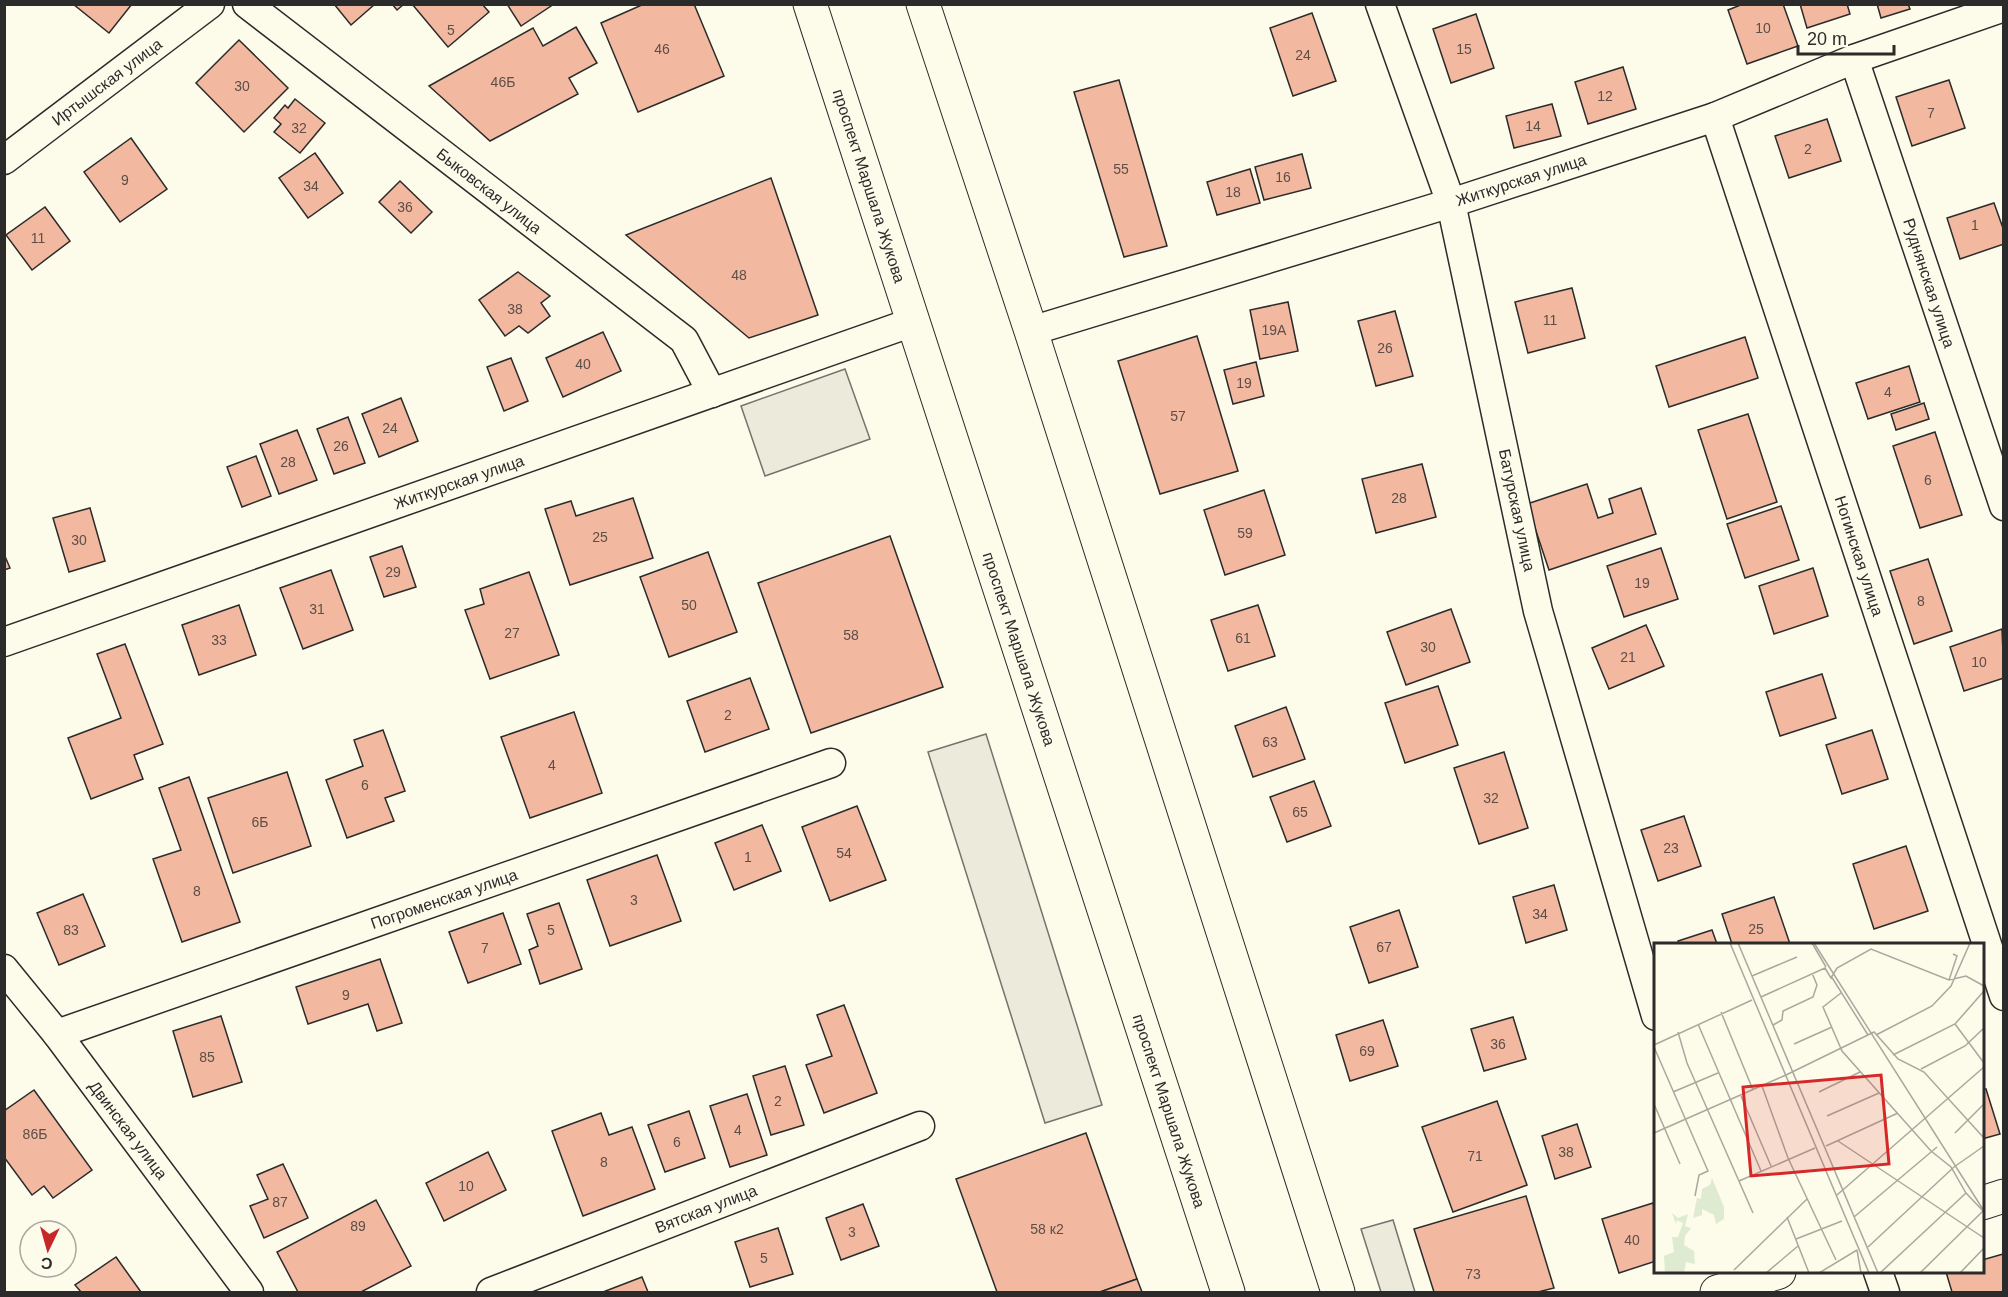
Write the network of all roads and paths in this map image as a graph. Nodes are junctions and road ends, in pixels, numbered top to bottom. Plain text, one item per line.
1 (210, 4) edge
2 (247, 4) edge
3 (810, 4) edge
4 (923, 4) edge
5 (1380, 4) edge
6 (2004, 7) edge
7 (1854, 59) junction
8 (1715, 117) junction
9 (4, 160) edge
10 (1451, 203) junction
11 (913, 322) junction
12 (1031, 330) junction
13 (712, 393) junction
14 (2004, 506) edge
15 (4, 642) edge
16 (831, 763) dead end
17 (4, 969) edge
18 (2004, 996) edge
19 (1654, 1009) edge
20 (57, 1034) junction
21 (920, 1126) dead end
22 (2004, 1196) edge
23 (1984, 1203) edge
24 (1775, 1273) edge
25 (1878, 1273) edge
26 (1727, 1284) edge
27 (249, 1293) edge
28 (491, 1293) edge
29 (1228, 1293) edge
30 (1338, 1293) edge
31 (1885, 1293) edge

1 - 9 street, Иртышская улица
2 - 13 street, Быковская улица
3 - 11 main road, проспект Маршала Жукова
4 - 12 main road
5 - 10 street, Батурская улица
6 - 7 street, Житкурская улица
7 - 8 street, Житкурская улица
7 - 14 street, Руднянская улица
8 - 10 street, Житкурская улица
8 - 18 street, Ногинская улица
10 - 12 street, Житкурская улица
10 - 19 street, Батурская улица
11 - 13 street, Житкурская улица
11 - 29 main road, проспект Маршала Жукова
12 - 30 main road
13 - 15 street, Житкурская улица
16 - 20 street, Погроменская улица
17 - 20 street, Двинская улица
20 - 27 street, Двинская улица
21 - 28 street, Вятская улица
22 - 23 main road
24 - 26 main road
25 - 31 street

